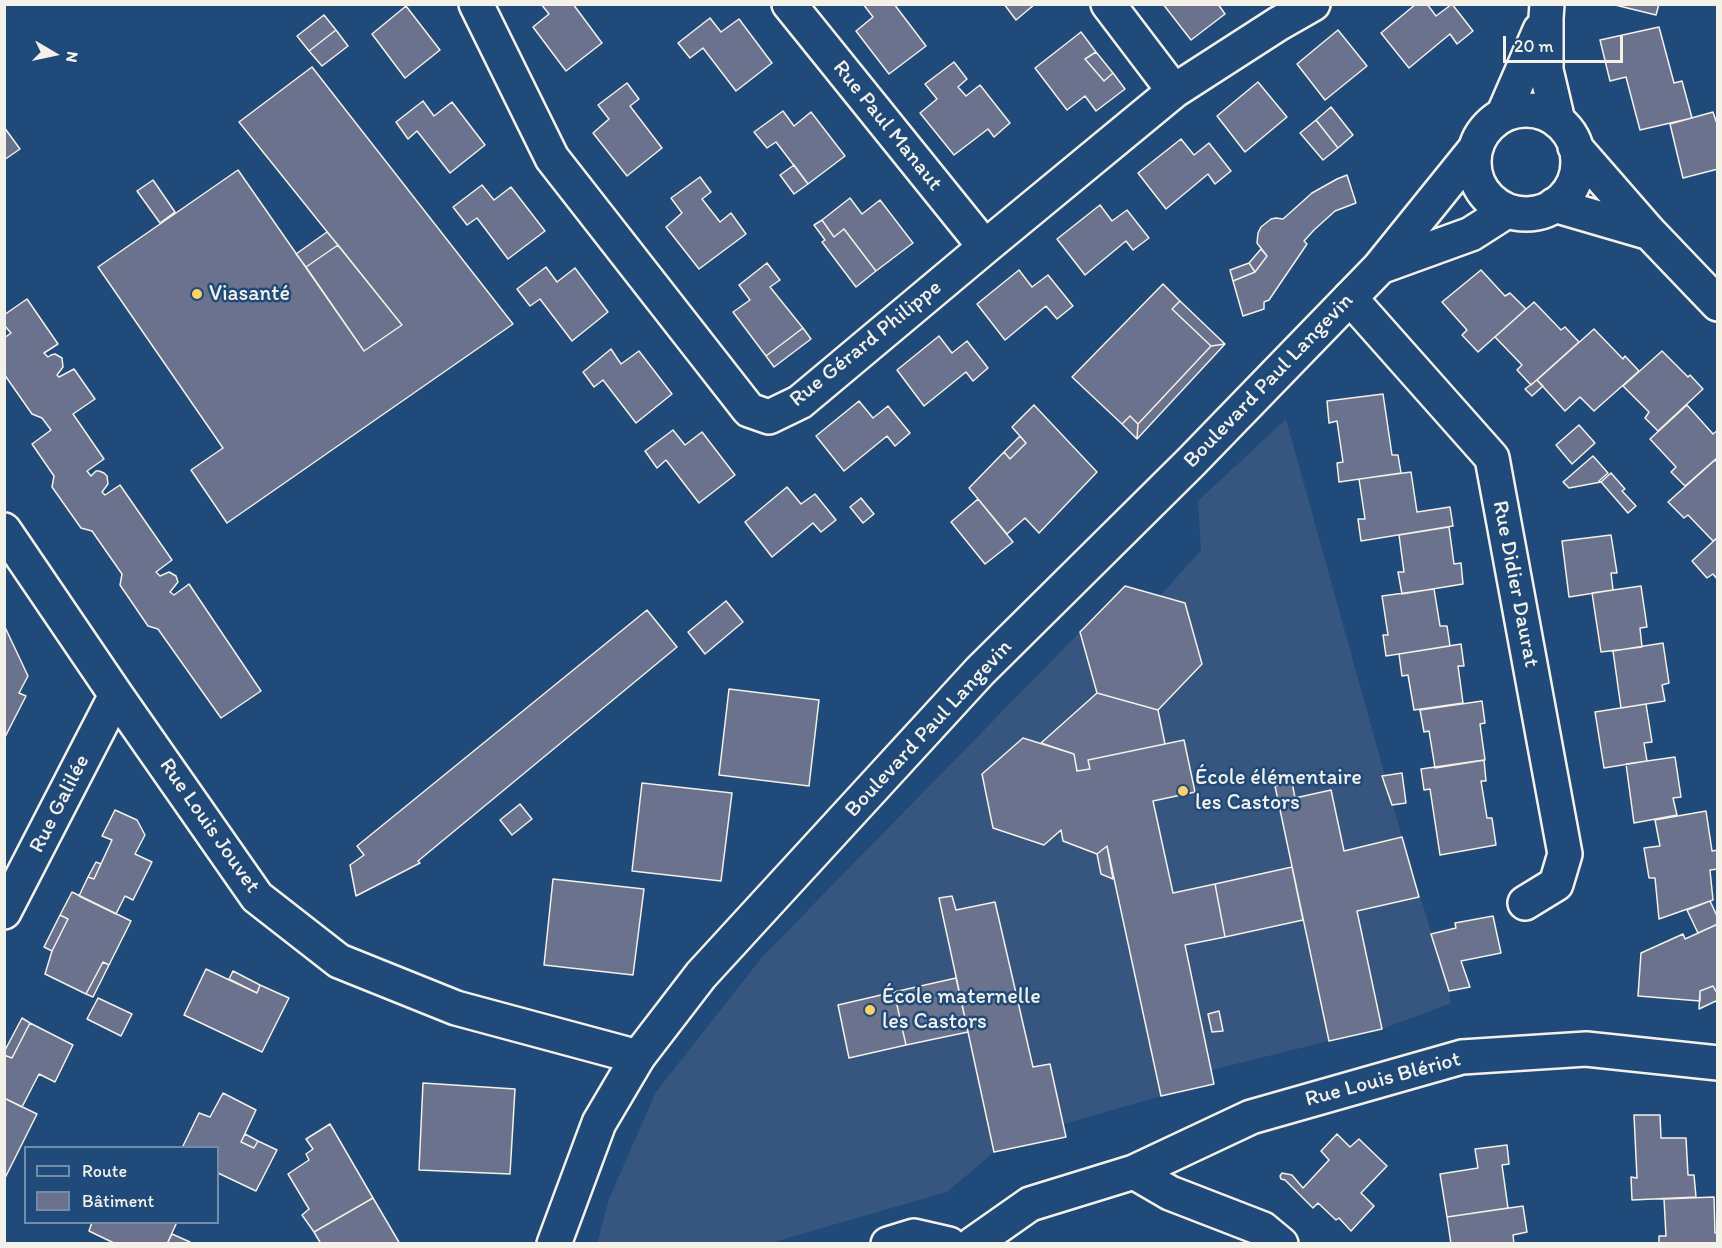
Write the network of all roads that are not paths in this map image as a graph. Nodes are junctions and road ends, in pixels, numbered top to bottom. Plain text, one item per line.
1 (476, 4) edge
2 (789, 4) edge
3 (1108, 4) edge
4 (1313, 4) edge
5 (1546, 11) edge
6 (1174, 91) junction
7 (1503, 116) junction
8 (1566, 134) junction
9 (1475, 149) junction
10 (1554, 205) junction
11 (1507, 211) junction
12 (1650, 233) junction
13 (985, 247) junction
14 (1379, 268) junction
15 (1350, 298) junction
16 (1718, 304) edge
17 (4, 531) edge
18 (116, 695) junction
19 (1525, 903) dead end
20 (4, 912) edge
21 (638, 1057) junction
22 (1718, 1063) edge
23 (1134, 1172) junction
24 (554, 1244) edge
25 (888, 1244) edge
26 (949, 1244) edge
27 (973, 1244) edge
28 (1281, 1244) edge

1 - 13 street, Rue Gérard Philippe
2 - 13 street, Rue Paul Manaut
3 - 6 street
4 - 6 street, Rue Gérard Philippe
5 - 7 street
5 - 8 street
6 - 13 street, Rue Gérard Philippe
7 - 8 street
7 - 9 street
8 - 10 street
8 - 12 street
9 - 11 street
9 - 14 street, Boulevard Paul Langevin
10 - 11 street
10 - 12 street
11 - 14 street, Boulevard Paul Langevin
12 - 16 street
14 - 15 street, Boulevard Paul Langevin
15 - 19 street, Rue Didier Daurat
15 - 21 street, Boulevard Paul Langevin
17 - 18 street, Rue Louis Jouvet
18 - 20 street, Rue Galilée
18 - 21 street, Rue Louis Jouvet
21 - 24 street, Boulevard Paul Langevin
22 - 23 street, Rue Louis Blériot
23 - 27 street, Rue Louis Blériot
23 - 28 street
25 - 26 street

